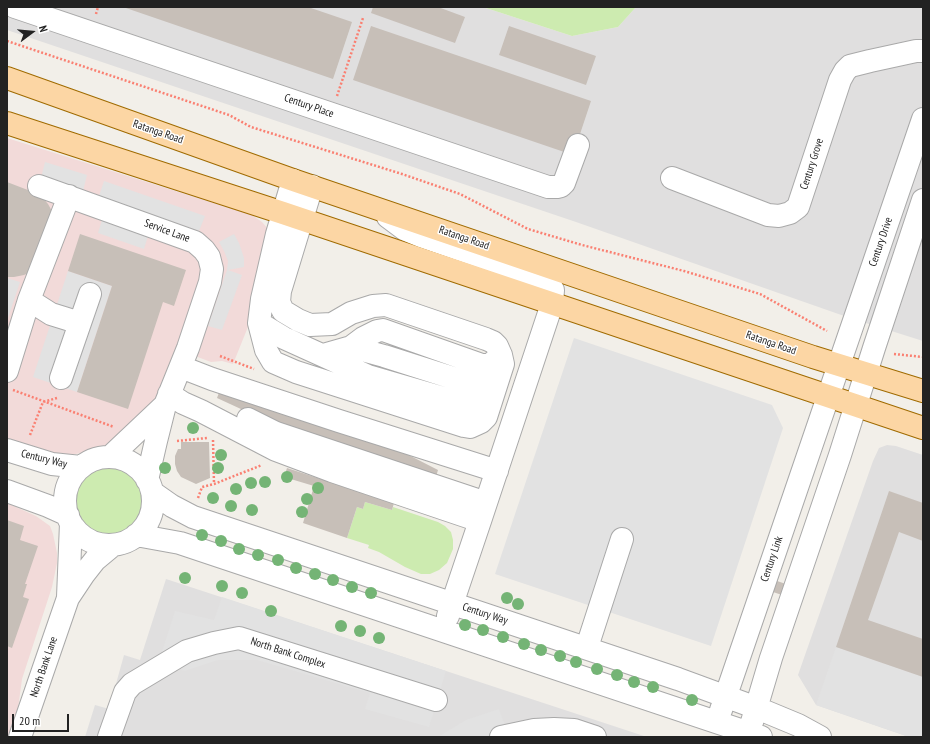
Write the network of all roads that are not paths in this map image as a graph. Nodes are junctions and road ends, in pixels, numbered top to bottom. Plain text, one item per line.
1 (15, 7) edge
2 (923, 51) edge
3 (7, 78) edge
4 (923, 119) edge
5 (7, 123) edge
6 (920, 141) edge
7 (578, 145) dead end
8 (916, 162) edge
9 (672, 178) dead end
10 (302, 183) junction
11 (39, 186) dead end
12 (69, 196) junction
13 (923, 200) edge
14 (373, 207) junction
15 (293, 216) junction
16 (90, 294) dead end
17 (29, 300) junction
18 (552, 304) junction
19 (80, 323) junction
20 (259, 323) junction
21 (323, 355) junction
22 (500, 365) junction
23 (840, 365) junction
24 (181, 367) junction
25 (7, 371) edge
26 (866, 374) junction
27 (62, 387) road end
28 (923, 391) edge
29 (828, 395) junction
30 (492, 398) junction
31 (172, 401) junction
32 (857, 406) junction
33 (923, 428) edge
34 (7, 450) edge
35 (110, 457) junction
36 (81, 467) junction
37 (497, 471) junction
38 (150, 486) junction
39 (7, 491) edge
40 (483, 512) junction
41 (69, 519) junction
42 (136, 535) junction
43 (622, 540) dead end
44 (113, 545) junction
45 (68, 598) junction
46 (452, 603) junction
47 (442, 630) junction
48 (586, 647) junction
49 (725, 696) junction
50 (436, 700) dead end
51 (757, 708) junction
52 (716, 722) junction
53 (755, 735) edge
54 (20, 737) edge
55 (109, 737) edge
56 (501, 737) edge
57 (595, 737) edge
58 (820, 737) edge

1 - 7 street, Century Place
2 - 9 street, Century Grove
3 - 10 main road, Ratanga Road
4 - 6 street, Century Drive
5 - 15 main road
6 - 8 street, Century Drive
8 - 23 street, Century Drive
10 - 14 main road, Ratanga Road
10 - 15 street
11 - 12 street, Service Lane
12 - 17 street
12 - 24 street, Service Lane
13 - 26 street
14 - 18 street
14 - 23 main road, Ratanga Road
15 - 18 main road
15 - 20 street
15 - 22 street
16 - 19 street
17 - 19 street
17 - 25 street
18 - 29 main road
18 - 37 street
19 - 27 street
20 - 21 street
20 - 30 street
21 - 22 street
21 - 30 street
22 - 30 street
23 - 26 main road, Ratanga Road
23 - 29 street, Century Drive
24 - 31 street, Service Lane
24 - 37 street
26 - 28 main road, Ratanga Road
26 - 32 street
29 - 32 main road
29 - 49 street, Century Link
31 - 35 street, Service Lane
31 - 38 street, Service Lane
31 - 40 street
32 - 33 main road
32 - 51 street
34 - 36 street, Century Way
35 - 36 street
35 - 38 street
36 - 41 street
37 - 40 street
38 - 42 street
38 - 46 street, Century Way
39 - 41 street
40 - 46 street
41 - 44 street
41 - 45 street, North Bank Lane
42 - 44 street
42 - 47 street
43 - 48 street
44 - 45 street, North Bank Lane
45 - 54 street, North Bank Lane
46 - 47 street
46 - 48 street, Century Way
47 - 52 street
48 - 49 street, Century Way
49 - 51 street, Century Way
49 - 52 street, Century Link
50 - 55 street, North Bank Complex
51 - 53 street
51 - 58 street, Century Way
52 - 53 street
56 - 57 street

